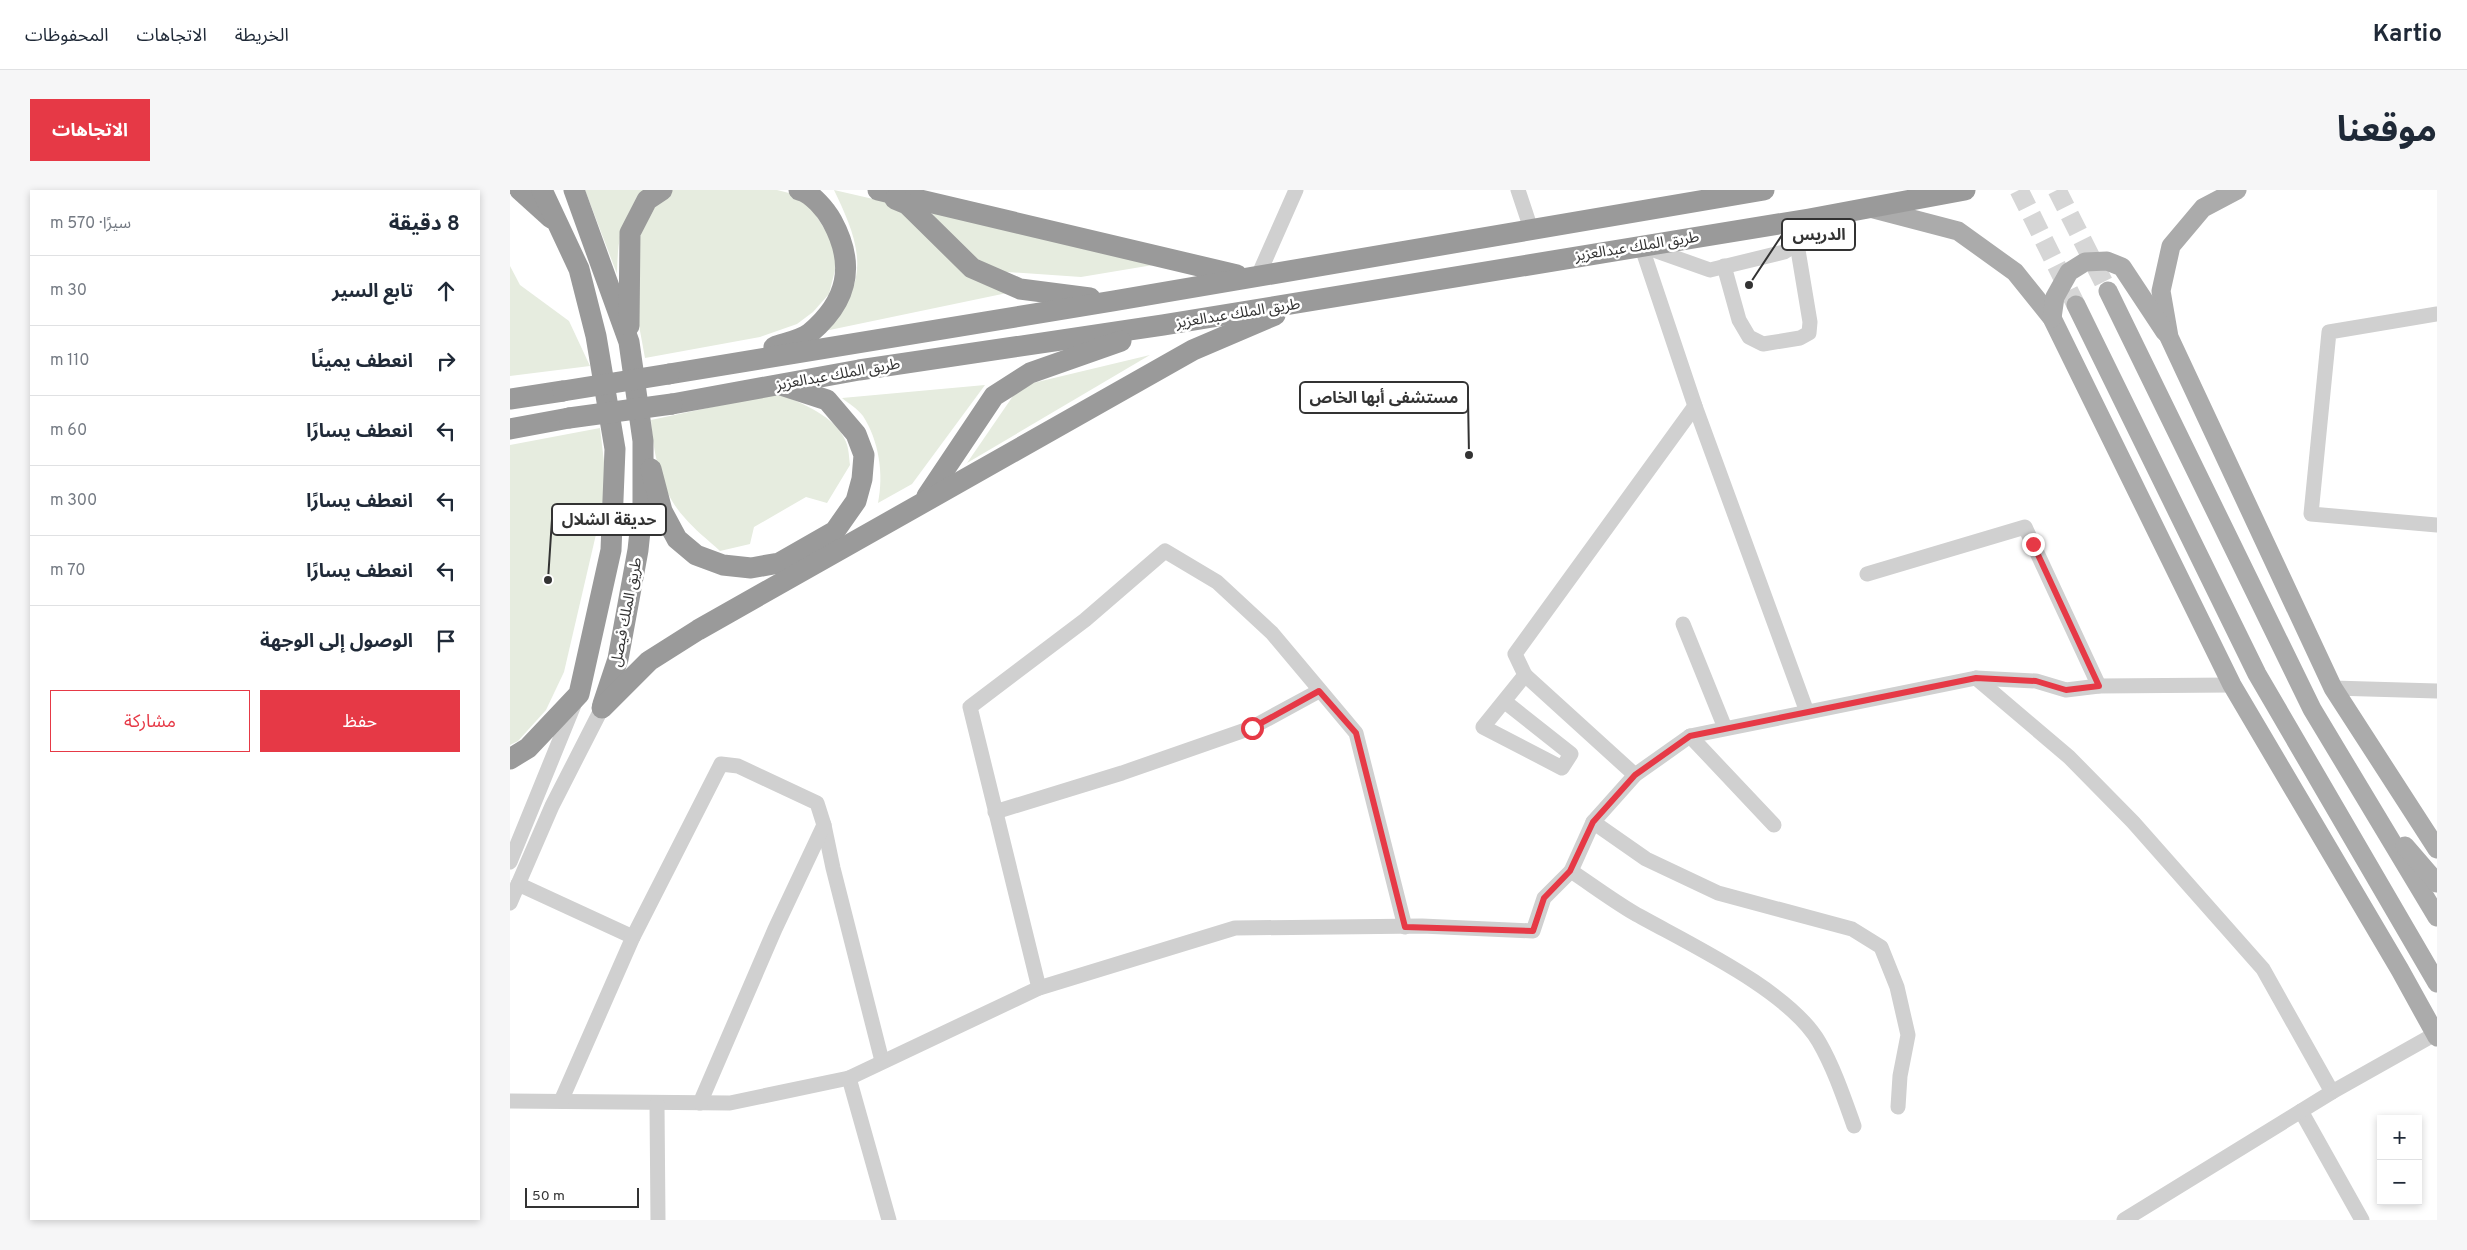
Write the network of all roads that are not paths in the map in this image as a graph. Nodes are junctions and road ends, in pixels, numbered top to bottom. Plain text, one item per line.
1 (520, 190) edge
2 (542, 190) edge
3 (574, 190) edge
4 (662, 190) edge
5 (800, 190) edge
6 (870, 190) edge
7 (878, 190) edge
8 (1296, 190) edge
9 (1518, 190) edge
10 (1764, 190) edge
11 (1965, 190) edge
12 (2237, 190) edge
13 (1866, 207) junction
14 (1809, 219) junction
15 (556, 223) junction
16 (1531, 229) junction
17 (1797, 244) junction
18 (1641, 245) junction
19 (1724, 266) junction
20 (1253, 276) junction
21 (2108, 291) tunnel mouth
22 (1113, 301) junction
23 (1309, 301) junction
24 (2076, 305) tunnel mouth
25 (2437, 314) edge
26 (2052, 318) junction
27 (1163, 325) junction
28 (2169, 337) junction
29 (629, 342) junction
30 (730, 364) junction
31 (778, 385) junction
32 (510, 399) edge
33 (1695, 406) junction
34 (510, 429) edge
35 (643, 441) junction
36 (924, 501) junction
37 (2437, 524) edge
38 (1867, 574) dead end
39 (1682, 624) dead end
40 (1525, 675) junction
41 (1976, 678) junction
42 (2232, 685) junction
43 (2099, 686) junction
44 (2334, 688) junction
45 (1319, 691) junction
46 (2437, 691) edge
47 (579, 694) junction
48 (1504, 701) junction
49 (602, 708) junction
50 (1807, 712) junction
51 (1725, 728) junction
52 (1690, 736) junction
53 (510, 759) edge
54 (1635, 775) junction
55 (2370, 806) junction
56 (995, 812) junction
57 (2338, 813) junction
58 (1593, 822) junction
59 (824, 825) junction
60 (1774, 825) dead end
61 (2435, 843) edge
62 (510, 862) edge
63 (1570, 871) junction
64 (2437, 883) edge
65 (518, 884) junction
66 (510, 903) edge
67 (2437, 917) edge
68 (1405, 927) junction
69 (633, 937) junction
70 (2400, 970) junction
71 (2437, 983) edge
72 (1039, 988) junction
73 (2436, 1036) edge
74 (882, 1062) junction
75 (849, 1078) junction
76 (2332, 1092) junction
77 (510, 1101) edge
78 (561, 1101) junction
79 (700, 1103) junction
80 (657, 1104) junction
81 (1898, 1108) dead end
82 (2301, 1111) junction
83 (1854, 1126) dead end
84 (658, 1220) edge
85 (889, 1220) edge
86 (2124, 1220) edge
87 (2362, 1220) edge

1 - 15 highway
2 - 15 highway
3 - 29 highway, طريق الملك فيصل
4 - 29 highway
5 - 30 highway
6 - 22 highway
7 - 20 highway
8 - 20 street
9 - 16 street
10 - 16 highway, طريق الملك عبدالعزيز
11 - 13 highway, طريق الملك عبدالعزيز
12 - 28 main road
13 - 14 highway, طريق الملك عبدالعزيز
13 - 26 main road
14 - 17 street
14 - 18 highway, طريق الملك عبدالعزيز
15 - 47 highway
16 - 20 highway, طريق الملك عبدالعزيز
17 - 19 street
17 - 19 street
18 - 19 street
18 - 23 highway, طريق الملك عبدالعزيز
18 - 33 street
20 - 22 highway, طريق الملك عبدالعزيز
21 - 55 main road
22 - 30 highway, طريق الملك عبدالعزيز
23 - 27 highway, طريق الملك عبدالعزيز
23 - 36 highway
24 - 57 main road
25 - 37 street
26 - 28 main road
26 - 42 main road
27 - 31 highway, طريق الملك عبدالعزيز
27 - 36 highway
28 - 44 main road
29 - 35 highway, طريق الملك فيصل
30 - 32 highway, طريق الملك عبدالعزيز, bridge
31 - 34 highway, طريق الملك عبدالعزيز, bridge
31 - 35 highway
33 - 40 street
33 - 50 street
35 - 49 highway, طريق الملك فيصل
36 - 49 highway
38 - 43 street
39 - 51 street
40 - 48 street
40 - 54 street
41 - 43 street
41 - 50 street
41 - 76 street
42 - 43 street
42 - 70 main road
44 - 46 street
44 - 61 main road
45 - 56 street
45 - 56 street
45 - 68 street
47 - 53 highway
47 - 62 street
48 - 48 street
49 - 65 street, طريق الملك فيصل
50 - 51 street
51 - 52 street
52 - 54 street
52 - 60 street
54 - 58 street
55 - 64 main road
55 - 67 main road
56 - 72 street
57 - 70 main road
57 - 71 main road
58 - 63 street
58 - 81 street
59 - 69 street
59 - 74 street
59 - 79 street
63 - 68 street
63 - 83 street
65 - 66 street, طريق الملك فيصل
65 - 69 street
68 - 72 street
69 - 78 street
70 - 73 main road
72 - 74 street
73 - 76 street
74 - 75 street
75 - 79 street
75 - 85 street
76 - 82 street
77 - 78 street
78 - 80 street
79 - 80 street
80 - 84 street
82 - 86 street
82 - 87 street

